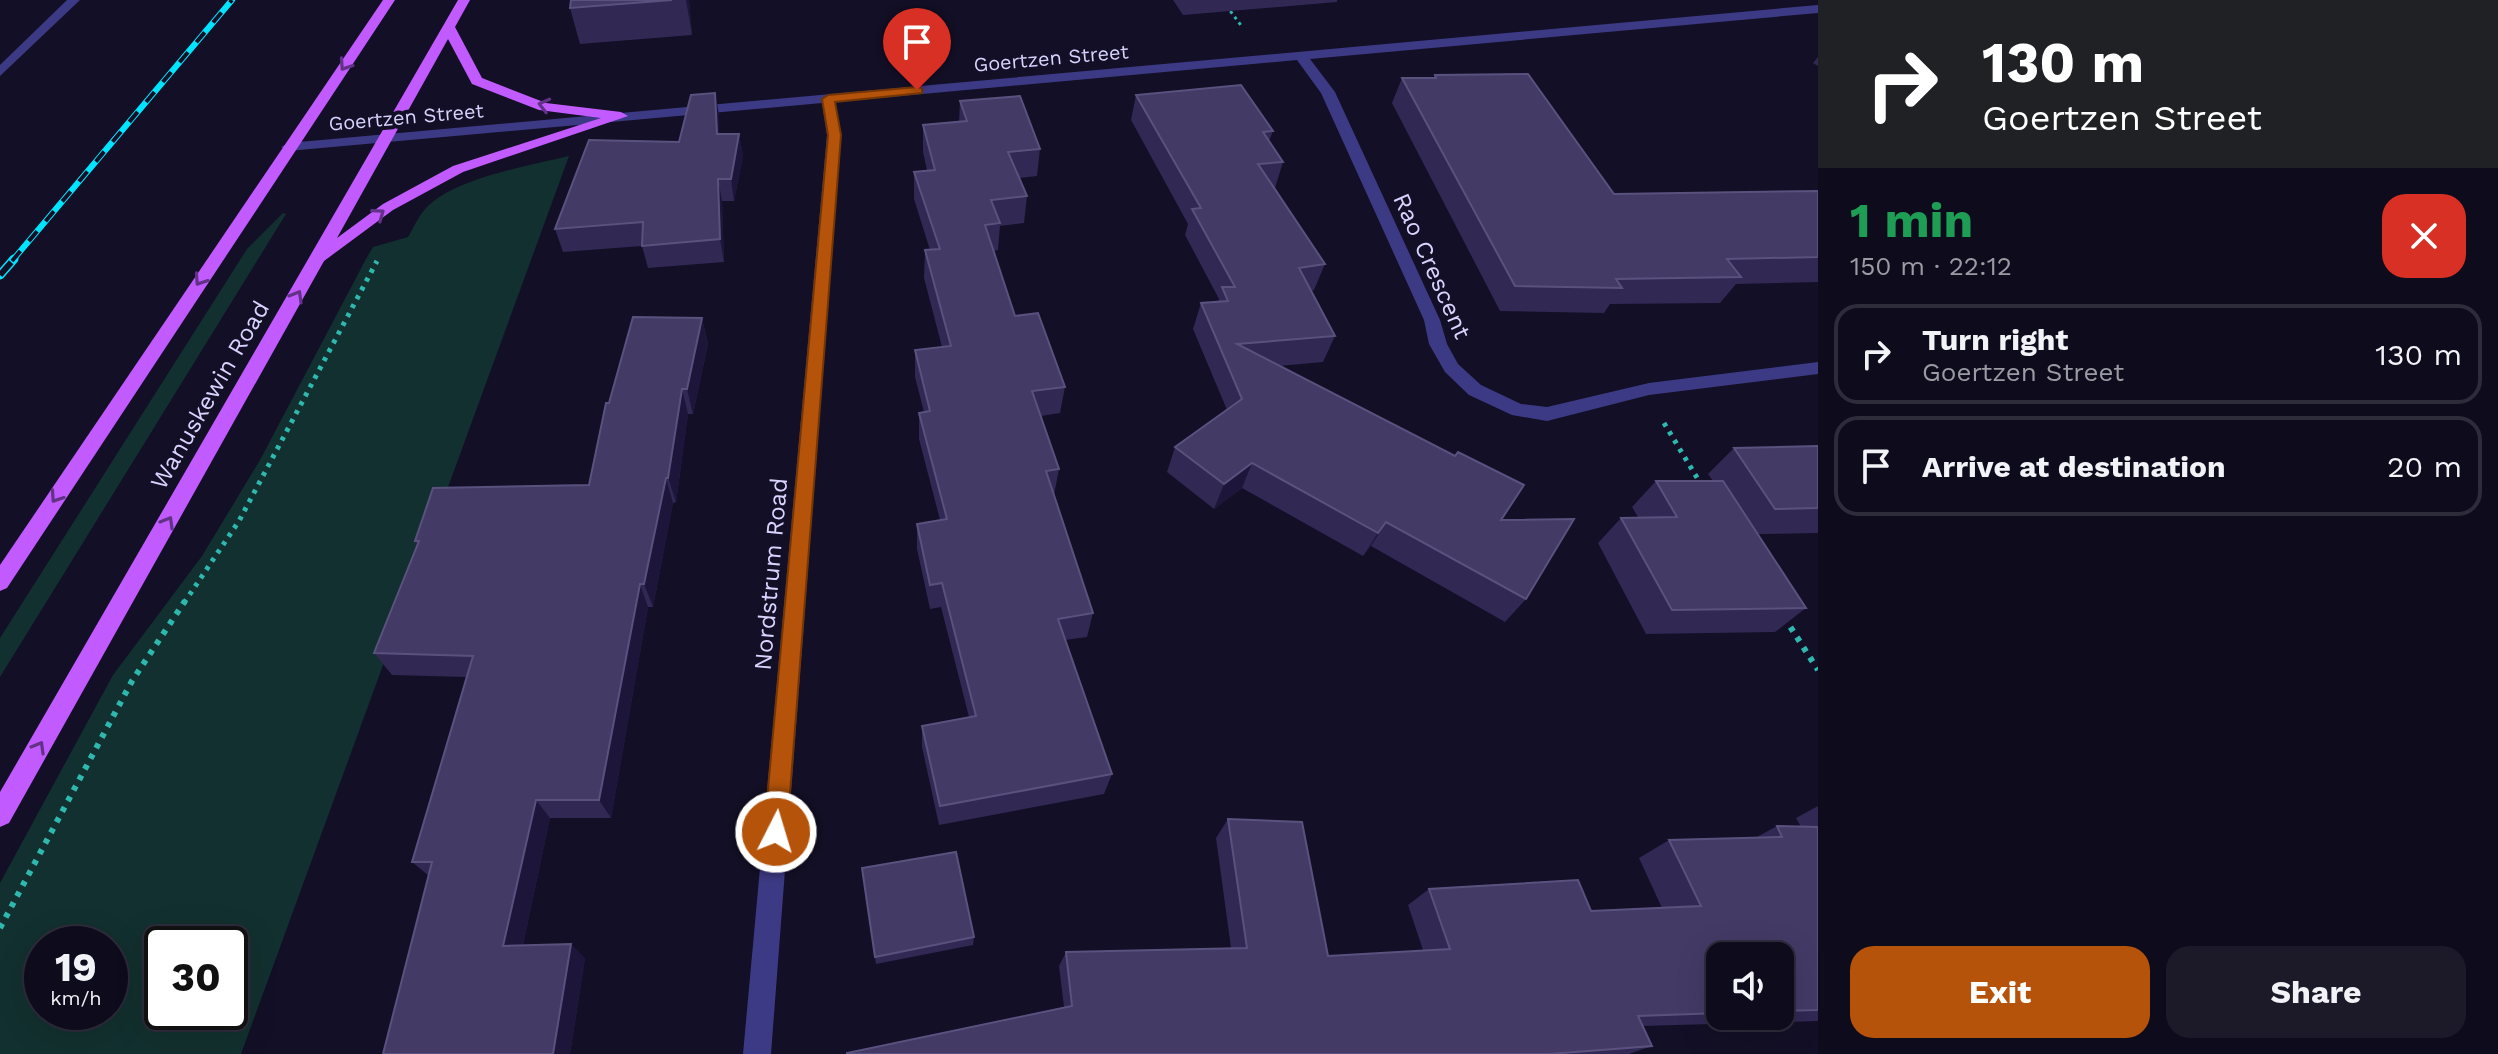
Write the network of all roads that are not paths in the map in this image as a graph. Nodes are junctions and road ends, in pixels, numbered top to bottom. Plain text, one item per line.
1 (74, 0) edge
2 (389, 0) edge
3 (464, 0) edge
4 (1818, 9) edge
5 (449, 28) junction
6 (1301, 56) junction
7 (0, 72) edge
8 (828, 99) junction
9 (621, 116) junction
10 (386, 139) junction
11 (288, 147) junction
12 (317, 261) junction
13 (1818, 368) edge
14 (0, 582) edge
15 (0, 815) edge
16 (757, 1054) edge

1 - 7 street
2 -> 11 main road
3 - 5 main road, Wanuskewin Road
4 - 6 street, Goertzen Street
9 -> 5 main road
5 - 10 main road, Wanuskewin Road
6 - 8 street, Goertzen Street
6 - 13 street, Rao Crescent
8 - 9 street, Goertzen Street
8 - 16 street, Nordstrum Road
9 - 10 street, Goertzen Street
12 -> 9 main road
10 - 11 street, Goertzen Street
10 - 12 main road, Wanuskewin Road
11 -> 14 main road
15 -> 12 main road, Wanuskewin Road

